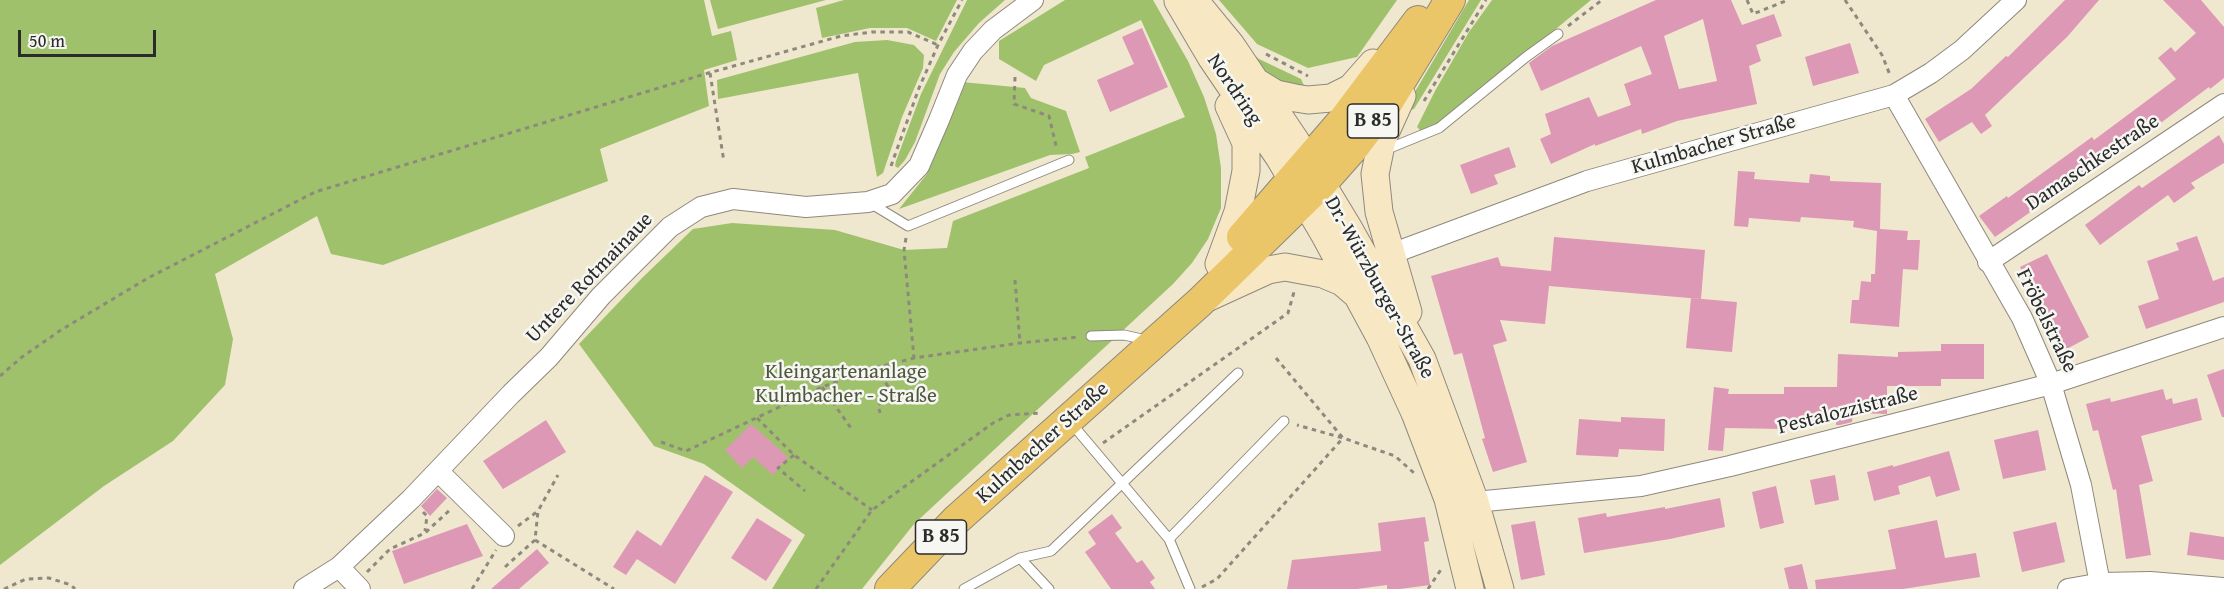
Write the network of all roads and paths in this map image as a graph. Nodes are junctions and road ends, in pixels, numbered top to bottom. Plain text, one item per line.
1 (962, 0) edge
2 (1033, 0) edge
3 (1177, 0) edge
4 (1194, 0) edge
5 (1434, 0) edge
6 (1450, 0) edge
7 (1486, 0) edge
8 (1602, 0) edge
9 (1747, 0) edge
10 (1788, 0) edge
11 (1845, 0) edge
12 (2016, 0) edge
13 (1558, 34) joint
14 (938, 45) junction
15 (1411, 47) junction
16 (1211, 57) junction
17 (710, 73) junction
18 (1015, 77) dead end
19 (1258, 83) junction
20 (1894, 95) junction
21 (1422, 104) dead end
22 (2224, 104) edge
23 (1378, 153) junction
24 (724, 162) dead end
25 (1065, 162) joint
26 (1307, 182) junction
27 (892, 194) junction
28 (868, 202) junction
29 (904, 250) dead end
30 (1391, 254) junction
31 (1988, 261) junction
32 (1219, 264) junction
33 (1301, 268) junction
34 (1015, 280) dead end
35 (1358, 296) junction
36 (1200, 302) junction
37 (2224, 327) edge
38 (1091, 336) joint
39 (1155, 342) junction
40 (1020, 343) junction
41 (914, 358) junction
42 (1276, 358) dead end
43 (1422, 359) junction
44 (875, 368) junction
45 (1238, 373) dead end
46 (0, 376) edge
47 (2051, 384) junction
48 (822, 387) junction
49 (880, 413) dead end
50 (1033, 413) dead end
51 (757, 418) junction
52 (1068, 420) junction
53 (1284, 421) joint
54 (853, 432) dead end
55 (1343, 438) junction
56 (661, 442) dead end
57 (1094, 449) junction
58 (794, 455) junction
59 (439, 472) junction
60 (558, 475) dead end
61 (1419, 477) dead end
62 (1122, 484) junction
63 (805, 491) dead end
64 (464, 497) junction
65 (1475, 502) junction
66 (872, 510) junction
67 (504, 536) dead end
68 (1169, 538) junction
69 (535, 540) junction
70 (1020, 558) junction
71 (1445, 565) dead end
72 (339, 567) junction
73 (505, 567) dead end
74 (357, 586) edge
75 (2101, 586) edge
76 (2224, 588) edge
77 (4, 589) edge
78 (75, 589) edge
79 (304, 589) edge
80 (614, 589) edge
81 (816, 589) edge
82 (890, 589) edge
83 (964, 589) edge
84 (1049, 589) edge
85 (1190, 589) edge
86 (1197, 589) edge
87 (1428, 589) edge
88 (1470, 589) edge
89 (1500, 589) edge
90 (2068, 589) edge

1 - 14 path
2 - 27 street, Untere Rotmainaue
3 - 16 main road, Nordring
4 - 19 main road, Nordring
5 - 15 main road, B 85
6 - 15 main road, B 85
7 - 21 path
8 - 13 path
9 - 10 path
11 - 20 path
12 - 20 street, Kulmbacher Straße
13 - 23 lane
14 - 17 path
14 - 27 path
15 - 19 main road
15 - 23 main road
15 - 26 main road, B 85
16 - 26 main road, Nordring
16 - 32 main road
17 - 24 path
17 - 46 path
18 - 25 path
19 - 26 main road, Nordring
20 - 30 street, Kulmbacher Straße
20 - 31 street, Fröbelstraße
22 - 31 street, Damaschkestraße
23 - 30 main road
25 - 28 lane
26 - 32 main road, Kulmbacher Straße / B 85
26 - 35 main road, Dr.-Würzburger-Straße
26 - 36 main road, Kulmbacher Straße / B 85
26 - 43 main road, Dr.-Würzburger-Straße
27 - 28 street, Untere Rotmainaue
28 - 59 street, Untere Rotmainaue
29 - 41 path
30 - 43 main road
31 - 47 street, Fröbelstraße
32 - 36 main road, Kulmbacher Straße / B 85
33 - 35 main road
33 - 36 main road
33 - 57 path
34 - 40 path
35 - 88 main road, Dr.-Würzburger-Straße
36 - 39 main road, Kulmbacher Straße / B 85
37 - 47 street, Pestalozzistraße
38 - 39 lane
38 - 40 path
39 - 52 main road, Kulmbacher Straße / B 85
40 - 41 path
41 - 44 path
42 - 55 path
43 - 65 main road, Dr.-Würzburger-Straße
44 - 48 path
44 - 49 path
45 - 62 lane
47 - 65 street, Pestalozzistraße
47 - 75 street, Fröbelstraße
48 - 51 path
48 - 54 path
50 - 66 path
51 - 56 path
51 - 58 path
52 - 57 lane
52 - 82 main road, Kulmbacher Straße / B 85
53 - 55 path
53 - 68 lane
55 - 61 path
55 - 86 path
57 - 62 lane
58 - 63 path
58 - 66 path
59 - 64 street
59 - 72 street, Untere Rotmainaue
60 - 69 path
62 - 68 lane
62 - 70 lane
64 - 67 street
64 - 74 path
65 - 89 main road, Dr.-Würzburger-Straße
66 - 81 path
68 - 85 lane
69 - 73 path
69 - 80 path
70 - 83 lane
70 - 84 lane
71 - 87 path
72 - 74 street
72 - 79 street, Untere Rotmainaue
75 - 76 street
75 - 90 street
77 - 78 path

